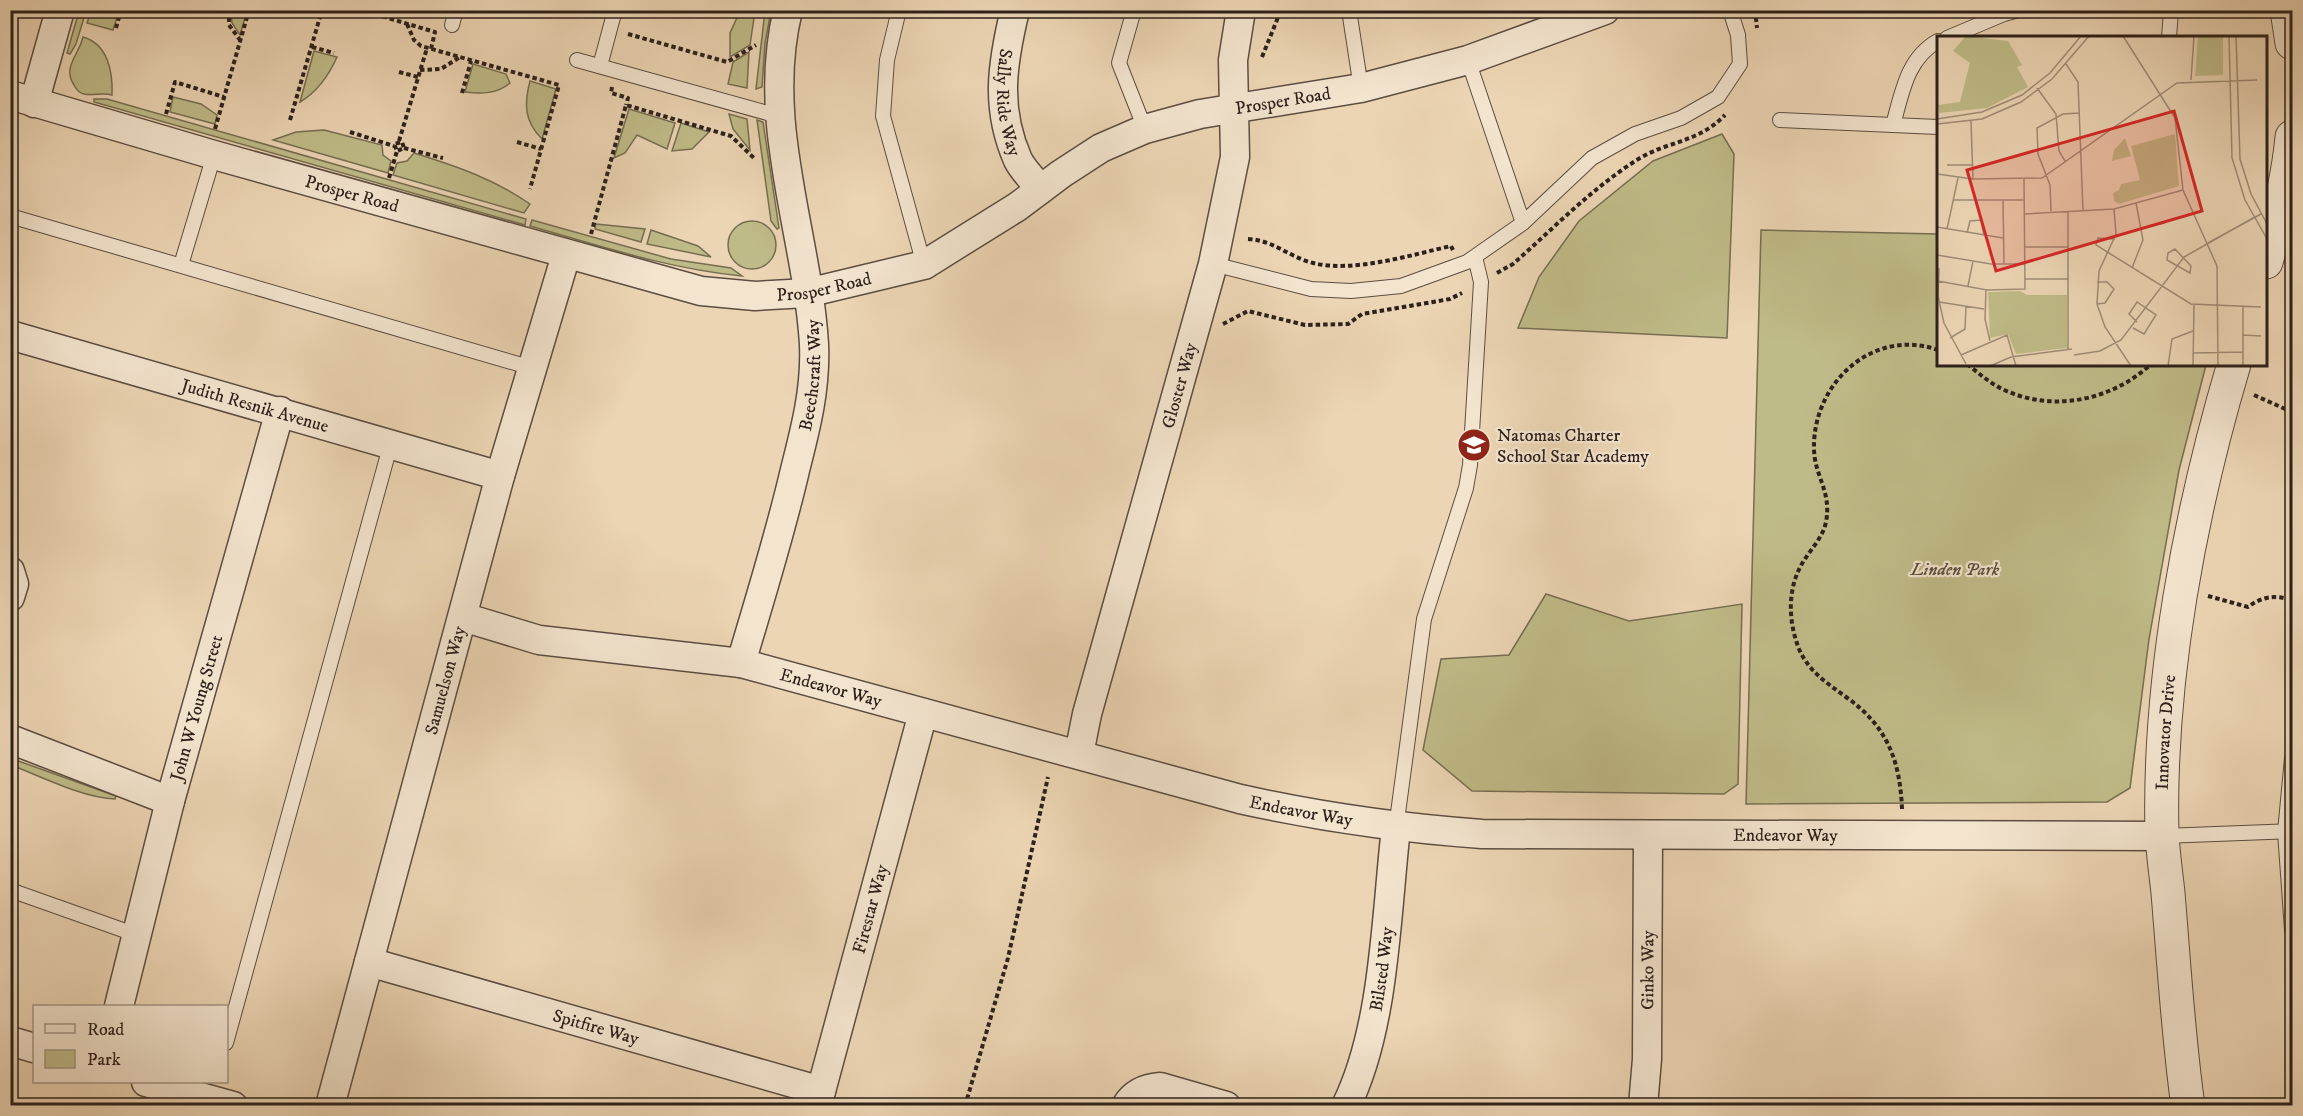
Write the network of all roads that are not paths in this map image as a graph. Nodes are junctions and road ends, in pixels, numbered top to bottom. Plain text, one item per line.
1 (60, 10) edge
2 (456, 10) edge
3 (615, 10) edge
4 (788, 10) edge
5 (899, 10) edge
6 (1015, 10) edge
7 (1134, 10) edge
8 (1241, 10) edge
9 (1349, 10) edge
10 (1605, 10) edge
11 (1730, 10) edge
12 (2019, 10) edge
13 (2171, 10) edge
14 (2287, 10) edge
15 (452, 25) dead end
16 (1952, 36) edge
17 (2169, 36) edge
18 (1937, 42) edge
19 (2292, 43) edge
20 (577, 60) dead end
21 (1467, 60) junction
22 (600, 66) junction
23 (1361, 88) junction
24 (22, 99) edge
25 (1235, 108) junction
26 (778, 116) junction
27 (1780, 120) dead end
28 (1893, 125) junction
29 (1937, 127) edge
30 (1145, 129) junction
31 (2292, 137) edge
32 (214, 142) junction
33 (1041, 189) junction
34 (10, 216) edge
35 (1523, 223) junction
36 (566, 255) junction
37 (2267, 256) edge
38 (1475, 257) junction
39 (1213, 264) junction
40 (181, 265) junction
41 (924, 266) junction
42 (807, 293) junction
43 (10, 335) edge
44 (2233, 366) edge
45 (532, 368) junction
46 (280, 411) junction
47 (391, 442) junction
48 (500, 476) junction
49 (10, 571) edge
50 (10, 597) edge
51 (463, 616) junction
52 (741, 663) junction
53 (923, 713) junction
54 (10, 739) edge
55 (1079, 754) junction
56 (2292, 758) edge
57 (170, 801) junction
58 (1396, 828) junction
59 (2289, 832) edge
60 (1648, 835) junction
61 (2162, 836) junction
62 (10, 890) edge
63 (2292, 930) edge
64 (136, 935) junction
65 (369, 962) junction
66 (119, 1005) edge
67 (228, 1036) edge
68 (10, 1041) edge
69 (33, 1048) edge
70 (151, 1083) edge
71 (219, 1098) edge
72 (819, 1098) edge
73 (330, 1106) edge
74 (1126, 1106) edge
75 (1226, 1106) edge
76 (1346, 1106) edge
77 (1643, 1106) edge
78 (2188, 1106) edge

1 - 24 street
2 - 15 lane
3 - 22 lane
4 - 26 street, Beechcraft Way
5 - 41 lane
6 - 33 street, Sally Ride Way
7 - 30 lane
8 - 25 street, Gloster Way
9 - 23 lane
10 - 21 street, Prosper Road
11 - 35 lane
12 - 16 lane
13 - 17 lane
14 - 19 street
18 - 28 lane
20 - 22 lane
21 - 23 street, Prosper Road
21 - 35 lane
22 - 26 lane
23 - 25 street, Prosper Road
24 - 32 street, Prosper Road
25 - 30 street, Prosper Road
25 - 39 street, Gloster Way
26 - 42 street, Beechcraft Way
27 - 28 lane
28 - 29 lane
30 - 33 street, Prosper Road
31 - 37 street
32 - 36 street, Prosper Road
32 - 40 lane
33 - 41 street, Prosper Road
34 - 40 lane
35 - 38 lane
36 - 42 street, Prosper Road
36 - 45 street, Samuelson Way
38 - 39 lane
38 - 58 lane
39 - 55 street, Gloster Way
40 - 45 lane
41 - 42 street, Prosper Road
42 - 52 street, Beechcraft Way
43 - 46 street, Judith Resnik Avenue
44 - 61 street, Innovator Drive
45 - 48 street, Samuelson Way
46 - 47 street, Judith Resnik Avenue
46 - 57 street, John W Young Street
47 - 48 street, Judith Resnik Avenue
47 - 67 lane
48 - 51 street, Samuelson Way
49 - 50 street
51 - 52 street, Endeavor Way
51 - 65 street, Samuelson Way
52 - 53 street, Endeavor Way
53 - 55 street, Endeavor Way
53 - 72 street, Firestar Way
54 - 57 street
55 - 58 street, Endeavor Way
56 - 59 lane
57 - 64 street, John W Young Street
58 - 60 street, Endeavor Way
58 - 76 street, Bilsted Way
59 - 61 lane
59 - 63 lane
60 - 61 street, Endeavor Way
60 - 77 street, Ginko Way
61 - 78 street, Innovator Drive
62 - 64 lane
64 - 66 street, John W Young Street
65 - 72 street, Spitfire Way
65 - 73 street, Samuelson Way
68 - 69 street
70 - 71 street
74 - 75 street

